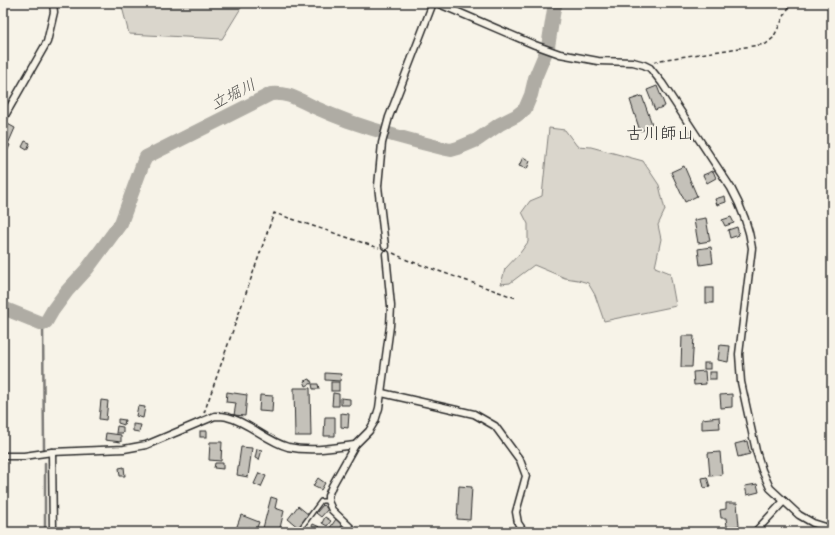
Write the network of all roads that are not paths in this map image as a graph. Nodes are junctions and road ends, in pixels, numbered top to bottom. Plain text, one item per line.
1 (54, 3) edge
2 (433, 3) edge
3 (437, 3) edge
4 (3, 119) edge
5 (382, 393) junction
6 (355, 445) junction
7 (52, 452) junction
8 (3, 456) edge
9 (328, 501) junction
10 (784, 501) junction
11 (832, 529) edge
12 (53, 532) edge
13 (298, 532) edge
14 (355, 532) edge
15 (509, 532) edge
16 (520, 532) edge
17 (524, 532) edge
18 (755, 532) edge

1 - 4 street
2 - 5 street
3 - 10 street
5 - 6 street
5 - 17 street
6 - 7 street
6 - 9 street
7 - 8 street
7 - 12 street
9 - 13 lane
9 - 14 street
10 - 11 street
10 - 18 street
15 - 16 street

